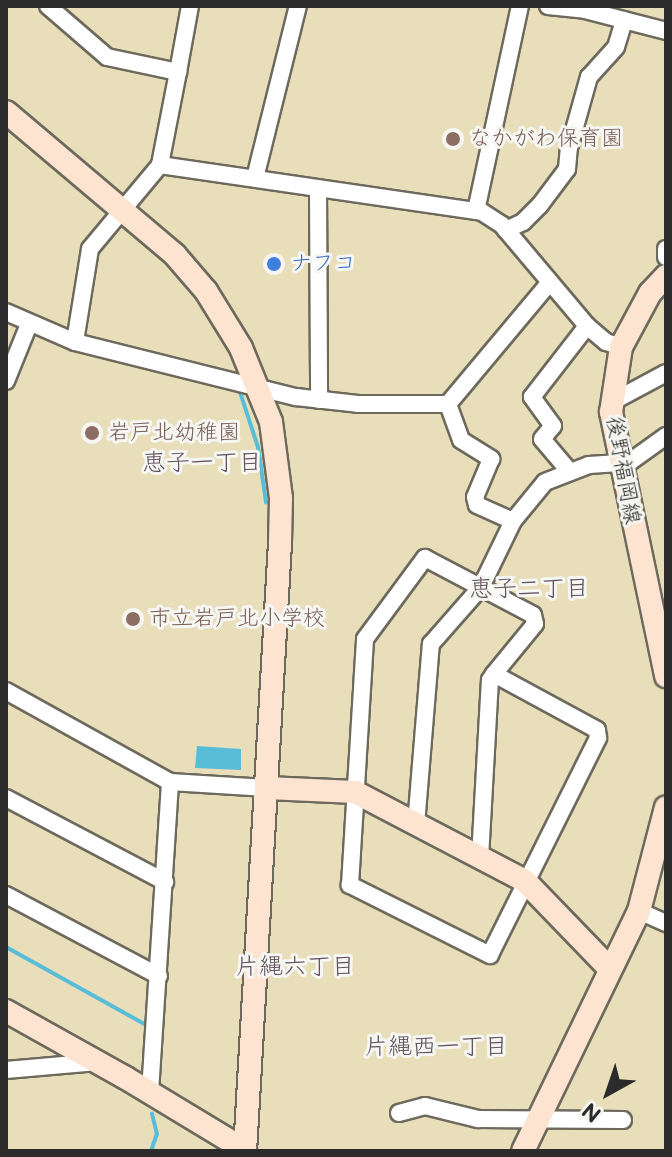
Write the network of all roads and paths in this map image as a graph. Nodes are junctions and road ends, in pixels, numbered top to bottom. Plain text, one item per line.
1 (190, 6) edge
2 (298, 6) edge
3 (520, 6) edge
4 (548, 6) edge
5 (56, 8) edge
6 (624, 20) junction
7 (666, 31) edge
8 (178, 72) junction
9 (6, 112) edge
10 (160, 165) junction
11 (255, 178) junction
12 (318, 189) junction
13 (123, 210) junction
14 (476, 211) junction
15 (506, 230) junction
16 (666, 249) edge
17 (666, 257) edge
18 (666, 276) edge
19 (550, 282) junction
20 (6, 312) edge
21 (29, 324) junction
22 (587, 326) junction
23 (75, 342) junction
24 (621, 347) junction
25 (666, 373) edge
26 (6, 381) edge
27 (258, 388) junction
28 (319, 400) junction
29 (612, 402) junction
30 (448, 404) junction
31 (666, 436) edge
32 (620, 466) junction
33 (570, 472) junction
34 (513, 521) junction
35 (481, 587) junction
36 (494, 674) junction
37 (666, 676) edge
38 (6, 691) edge
39 (170, 782) junction
40 (267, 788) junction
41 (355, 792) junction
42 (6, 798) edge
43 (666, 807) edge
44 (416, 825) junction
45 (480, 858) junction
46 (525, 881) junction
47 (165, 882) junction
48 (6, 895) edge
49 (639, 911) junction
50 (666, 923) edge
51 (610, 969) junction
52 (159, 976) junction
53 (6, 1011) edge
54 (98, 1062) junction
55 (6, 1070) edge
56 (150, 1092) junction
57 (399, 1113) dead end
58 (536, 1120) junction
59 (623, 1120) dead end
60 (246, 1151) edge
61 (523, 1151) edge

1 - 8 street
2 - 11 street
3 - 14 street
4 - 6 street
5 - 8 street
6 - 7 street
6 - 15 street
8 - 10 street
9 - 13 street
10 - 11 street
10 - 13 street
11 - 12 street
12 - 14 street
12 - 28 street
13 - 23 street
13 - 27 street
14 - 15 street
15 - 19 street
16 - 17 street
18 - 24 street, 後野福岡線
19 - 22 street
19 - 30 street
20 - 21 street
21 - 23 street
21 - 26 street
22 - 24 street
22 - 33 street
23 - 27 street
24 - 29 street, 後野福岡線
25 - 29 street
27 - 28 street
27 - 40 street
28 - 30 street
29 - 32 street, 後野福岡線
30 - 34 street
31 - 32 street
32 - 33 street
32 - 37 street, 後野福岡線
33 - 34 street
34 - 35 street
35 - 36 street
35 - 41 street
35 - 44 street
36 - 45 street
36 - 46 street
38 - 39 street
39 - 40 street
39 - 47 street
40 - 41 street
40 - 60 street
41 - 44 street
41 - 46 street
42 - 47 street
43 - 49 street
44 - 45 street
45 - 46 street
46 - 51 street
47 - 52 street
48 - 52 street
49 - 50 street
49 - 51 street
51 - 58 street
52 - 56 street
53 - 54 street
54 - 55 street
54 - 56 street
56 - 60 street
57 - 58 street
58 - 59 street
58 - 61 street

